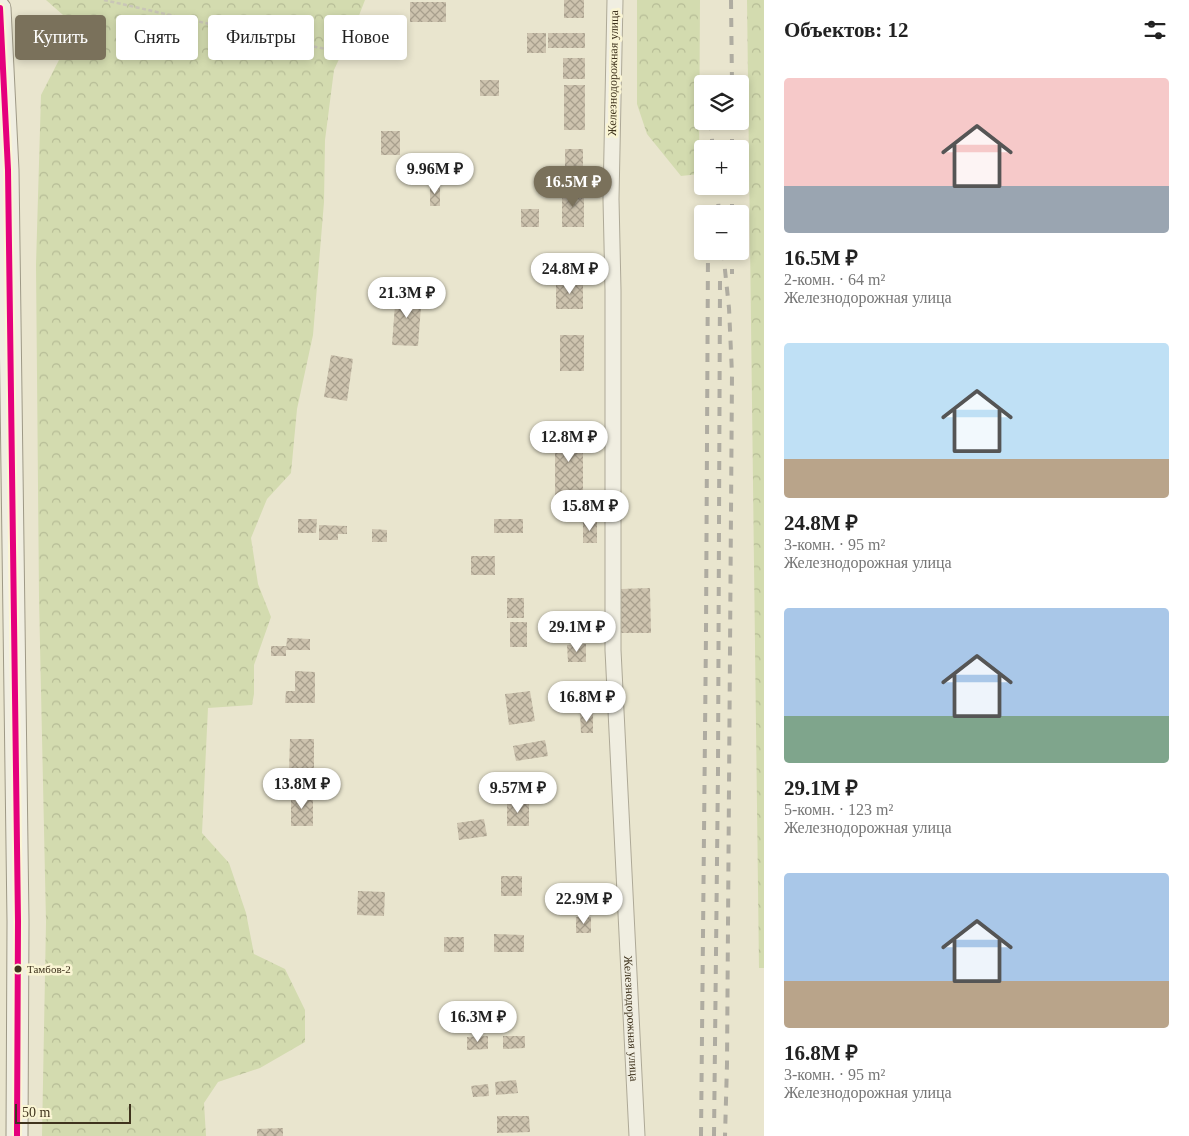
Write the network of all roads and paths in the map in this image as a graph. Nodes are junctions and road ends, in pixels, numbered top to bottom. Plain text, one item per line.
1 (104, 0) edge
2 (615, 0) edge
3 (0, 8) edge
4 (324, 49) edge
5 (17, 1136) edge
6 (637, 1136) edge

1 - 4 path
2 - 6 street, Железнодорожная улица
3 - 5 main road

